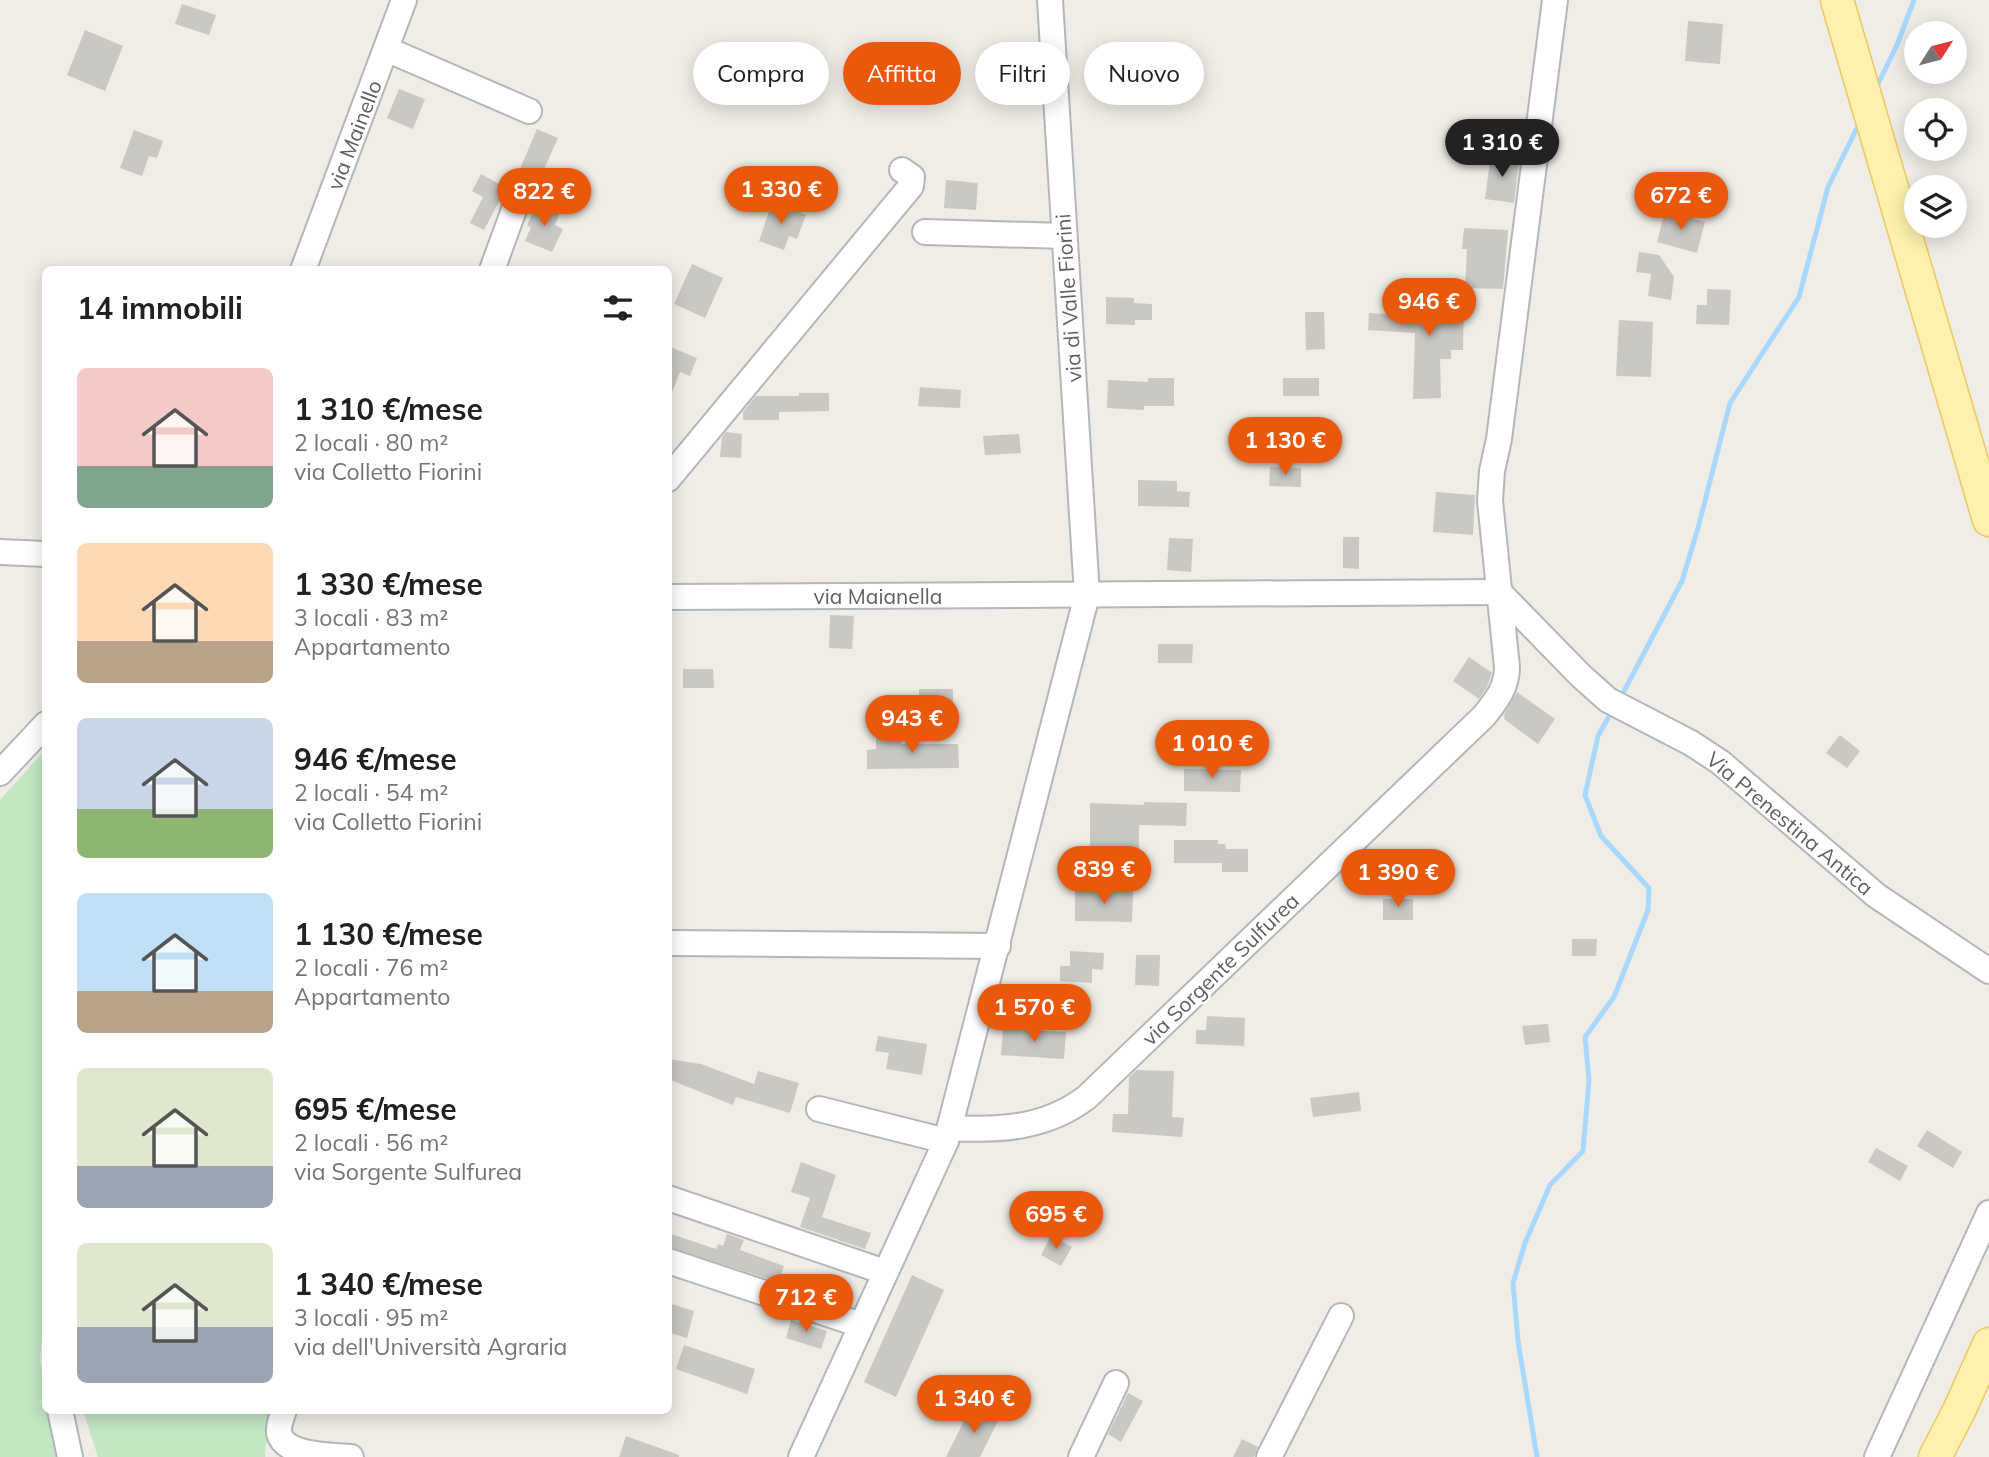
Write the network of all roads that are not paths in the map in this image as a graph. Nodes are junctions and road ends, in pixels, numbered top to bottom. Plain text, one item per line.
1 (404, 0) edge
2 (1049, 0) edge
3 (1555, 0) edge
4 (1837, 0) edge
5 (386, 49) junction
6 (529, 111) dead end
7 (902, 170) dead end
8 (519, 197) dead end
9 (925, 232) dead end
10 (1064, 236) junction
11 (305, 266) edge
12 (493, 266) edge
13 (672, 473) edge
14 (1989, 520) edge
15 (0, 552) edge
16 (42, 554) edge
17 (1499, 593) junction
18 (1087, 595) junction
19 (672, 597) edge
20 (42, 727) edge
21 (0, 773) edge
22 (672, 943) edge
23 (998, 946) junction
24 (1989, 971) edge
25 (819, 1109) dead end
26 (948, 1135) junction
27 (672, 1199) edge
28 (1989, 1213) edge
29 (672, 1262) edge
30 (885, 1272) junction
31 (1341, 1316) dead end
32 (861, 1325) junction
33 (1989, 1344) edge
34 (1116, 1383) dead end
35 (61, 1414) edge
36 (283, 1414) edge
37 (71, 1457) edge
38 (351, 1457) edge
39 (801, 1457) edge
40 (1081, 1457) edge
41 (1269, 1457) edge
42 (1877, 1457) edge
43 (1935, 1457) edge

1 - 5 street, via Mainello
2 - 10 street, via di Valle Fiorini
3 - 17 street, via Sorgente Sulfurea
4 - 14 main road
5 - 6 street
5 - 11 street, via Mainello
7 - 13 street
8 - 12 street
9 - 10 street
10 - 18 street, via di Valle Fiorini
15 - 16 street
17 - 18 street, via Maianella
17 - 24 street, Via Prenestina Antica
17 - 26 street, via Sorgente Sulfurea
18 - 19 street, via Maianella
18 - 23 street, via di Valle Fiorini
20 - 21 street
22 - 23 street
23 - 26 street, via di Valle Fiorini
25 - 26 street, via Sorgente Sulfurea
26 - 30 street, via di Valle Fiorini
27 - 30 street
28 - 42 street
29 - 32 street
30 - 32 street, via di Valle Fiorini
31 - 41 street
32 - 39 street, via di Valle Fiorini
33 - 43 main road
34 - 40 street
35 - 37 street
36 - 38 street

